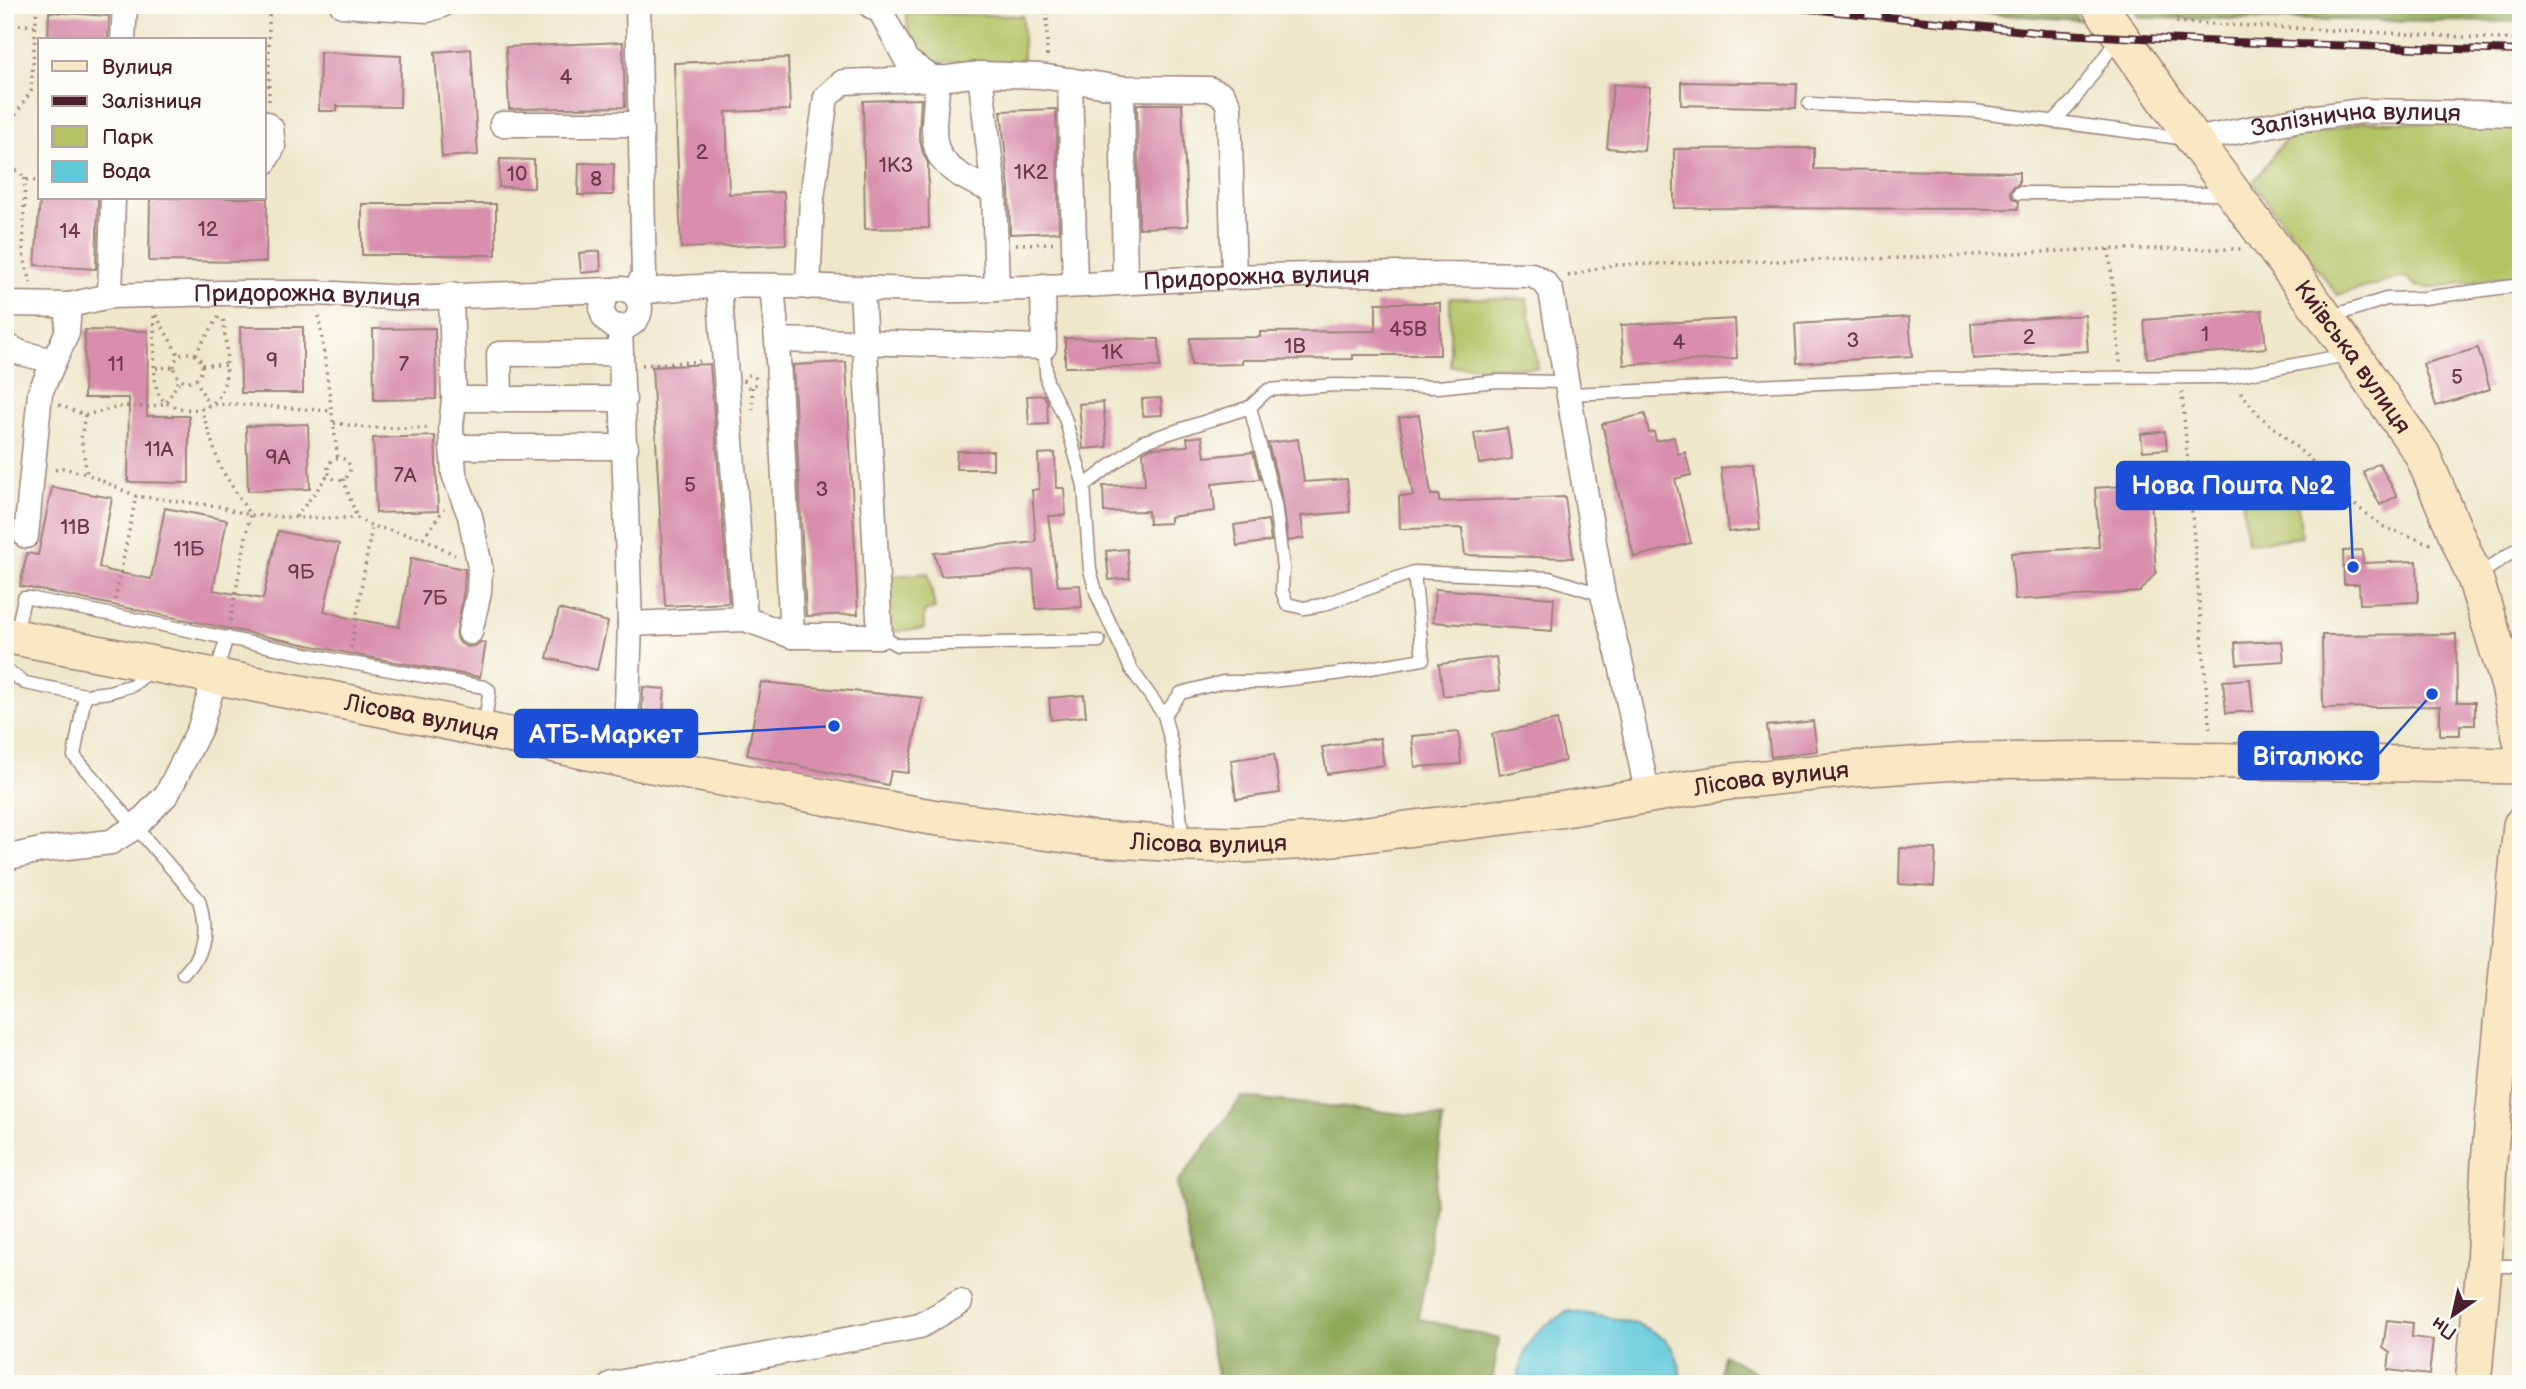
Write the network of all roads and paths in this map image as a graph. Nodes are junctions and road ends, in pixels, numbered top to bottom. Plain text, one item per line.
1 (37, 5) edge
2 (125, 5) edge
3 (269, 5) edge
4 (342, 5) edge
5 (442, 5) edge
6 (638, 5) edge
7 (870, 5) edge
8 (1047, 5) edge
9 (2185, 5) edge
10 (2108, 18) edge
11 (5, 24) edge
12 (36, 26) junction
13 (123, 38) edge
14 (2521, 40) edge
15 (980, 74) junction
16 (1040, 76) junction
17 (935, 78) junction
18 (1070, 80) junction
19 (1122, 88) junction
20 (1809, 104) dead end
21 (266, 114) edge
22 (2521, 114) edge
23 (2053, 122) junction
24 (5, 124) edge
25 (502, 124) dead end
26 (640, 124) junction
27 (2194, 140) junction
28 (266, 160) edge
29 (5, 161) edge
30 (25, 178) junction
31 (38, 181) edge
32 (994, 191) junction
33 (2019, 192) dead end
34 (2234, 194) junction
35 (113, 200) edge
36 (1074, 242) junction
37 (996, 245) junction
38 (2275, 248) junction
39 (2109, 249) junction
40 (1234, 277) junction
41 (1125, 282) junction
42 (1544, 282) junction
43 (1075, 284) junction
44 (2521, 285) edge
45 (772, 286) junction
46 (808, 286) junction
47 (1043, 286) junction
48 (719, 287) junction
49 (862, 289) junction
50 (997, 289) junction
51 (622, 292) junction
52 (316, 293) junction
53 (451, 295) junction
54 (110, 296) junction
55 (5, 304) edge
56 (37, 304) junction
57 (69, 305) junction
58 (2326, 318) junction
59 (776, 340) junction
60 (865, 344) junction
61 (5, 345) edge
62 (2351, 352) junction
63 (195, 354) junction
64 (179, 356) junction
65 (622, 360) junction
66 (723, 360) junction
67 (1045, 360) dead end
68 (54, 361) junction
69 (202, 365) junction
70 (225, 365) junction
71 (174, 367) junction
72 (156, 368) junction
73 (2229, 377) junction
74 (2121, 378) junction
75 (2181, 378) junction
76 (180, 379) junction
77 (195, 379) junction
78 (1568, 388) junction
79 (40, 393) junction
80 (454, 399) junction
81 (624, 399) junction
82 (500, 400) junction
83 (166, 403) junction
84 (208, 405) junction
85 (1250, 407) junction
86 (201, 408) junction
87 (332, 411) junction
88 (85, 415) junction
89 (334, 423) junction
90 (452, 437) junction
91 (626, 447) junction
92 (338, 459) junction
93 (87, 474) junction
94 (329, 474) junction
95 (454, 474) junction
96 (33, 479) junction
97 (343, 479) junction
98 (1084, 486) junction
99 (135, 496) junction
100 (250, 515) junction
101 (296, 517) junction
102 (357, 518) junction
103 (372, 526) junction
104 (26, 536) dead end
105 (423, 538) junction
106 (2434, 544) dead end
107 (2521, 546) edge
108 (480, 567) junction
109 (1414, 572) junction
110 (2475, 578) junction
111 (1603, 595) junction
112 (112, 614) junction
113 (745, 619) junction
114 (630, 624) junction
115 (470, 632) dead end
116 (792, 636) junction
117 (880, 636) junction
118 (227, 638) junction
119 (1099, 640) dead end
120 (9, 647) edge
121 (349, 662) junction
122 (156, 665) junction
123 (215, 677) junction
124 (85, 695) junction
125 (1164, 715) junction
126 (484, 730) junction
127 (2521, 741) edge
128 (625, 760) junction
129 (2212, 760) junction
130 (2521, 765) edge
131 (1648, 797) junction
132 (2521, 825) edge
133 (135, 827) junction
134 (1183, 844) junction
135 (5, 858) edge
136 (184, 974) dead end
137 (2484, 1266) junction
138 (2521, 1266) edge
139 (960, 1302) dead end
140 (612, 1384) edge
141 (2473, 1384) edge

1 - 12 path
2 - 13 street
3 - 21 path
4 - 5 street
6 - 26 street
7 - 17 street
8 - 16 path
9 - 14 path
10 - 23 lane
10 - 27 main road, Київська вулиця
11 - 12 path
12 - 24 path
15 - 16 street
15 - 17 street
15 - 32 street
16 - 18 street
17 - 32 street
17 - 46 street
18 - 19 street
18 - 36 street
19 - 40 street
19 - 41 street
20 - 23 lane
21 - 28 street
22 - 27 street, Залізнична вулиця
23 - 27 lane
25 - 26 street
26 - 51 street
27 - 34 main road, Київська вулиця
29 - 30 path
30 - 31 path
30 - 56 path
32 - 37 street
33 - 34 lane
34 - 38 main road, Київська вулиця
35 - 54 street
36 - 37 path
36 - 43 street
37 - 50 street
38 - 39 path
38 - 58 main road, Київська вулиця
39 - 42 path
39 - 74 path
40 - 41 street, Придорожна вулиця
40 - 42 street, Придорожна вулиця
41 - 43 street, Придорожна вулиця
42 - 78 street
43 - 47 street, Придорожна вулиця
44 - 58 lane
45 - 46 street, Придорожна вулиця
45 - 48 street, Придорожна вулиця
45 - 59 street
46 - 49 street, Придорожна вулиця
47 - 50 street, Придорожна вулиця
47 - 60 street
48 - 51 street, Придорожна вулиця
48 - 66 street
49 - 50 street, Придорожна вулиця
49 - 60 street
51 - 53 street, Придорожна вулиця
51 - 65 street
52 - 53 street, Придорожна вулиця
52 - 54 street, Придорожна вулиця
52 - 87 path
53 - 80 street
54 - 57 street, Придорожна вулиця
55 - 56 street, Придорожна вулиця
56 - 57 street, Придорожна вулиця
57 - 68 street
58 - 62 main road, Київська вулиця
59 - 60 street
59 - 116 street
60 - 117 street
61 - 68 street
62 - 73 lane
62 - 110 main road, Київська вулиця
63 - 64 path
63 - 69 path
63 - 70 path
64 - 71 path
64 - 72 path
65 - 66 path
65 - 81 street
65 - 82 street
66 - 113 street
67 - 98 lane
68 - 79 street
69 - 70 path
69 - 77 path
70 - 84 path
71 - 72 path
71 - 76 path
72 - 83 path
73 - 75 lane
73 - 106 path
74 - 75 lane
74 - 78 lane
75 - 129 path
76 - 77 path
76 - 83 path
77 - 84 path
78 - 85 lane
78 - 111 street
79 - 88 path
79 - 96 street
80 - 82 street
80 - 90 street
81 - 82 street
81 - 91 street
83 - 86 path
83 - 88 path
84 - 86 path
84 - 87 path
85 - 98 lane
85 - 109 lane
86 - 100 path
87 - 89 path
88 - 93 path
89 - 90 path
89 - 92 path
90 - 91 street
90 - 95 street
91 - 114 street
92 - 94 path
92 - 97 path
93 - 96 path
93 - 99 path
94 - 97 path
94 - 101 path
95 - 105 path
95 - 108 street
96 - 104 street
97 - 102 path
98 - 125 lane
99 - 100 path
99 - 112 path
100 - 101 path
100 - 118 path
101 - 102 path
102 - 103 path
103 - 105 path
103 - 121 path
105 - 108 path
107 - 110 lane
108 - 115 street
109 - 111 lane
109 - 125 lane
110 - 127 main road, Київська вулиця
111 - 131 street
112 - 118 lane
112 - 120 lane
113 - 114 street
113 - 116 street
114 - 128 street
116 - 117 street
117 - 119 lane
118 - 121 lane
118 - 123 lane
120 - 122 main road, Лісова вулиця
120 - 124 lane
121 - 126 lane
122 - 123 main road, Лісова вулиця
122 - 124 lane
123 - 126 main road, Лісова вулиця
123 - 133 street
124 - 133 lane
125 - 134 lane
126 - 128 main road, Лісова вулиця
128 - 134 main road, Лісова вулиця
129 - 130 main road, Лісова вулиця
129 - 131 main road, Лісова вулиця
131 - 134 main road, Лісова вулиця
132 - 137 main road
133 - 135 street
133 - 136 lane
137 - 138 lane
137 - 141 main road
139 - 140 street

